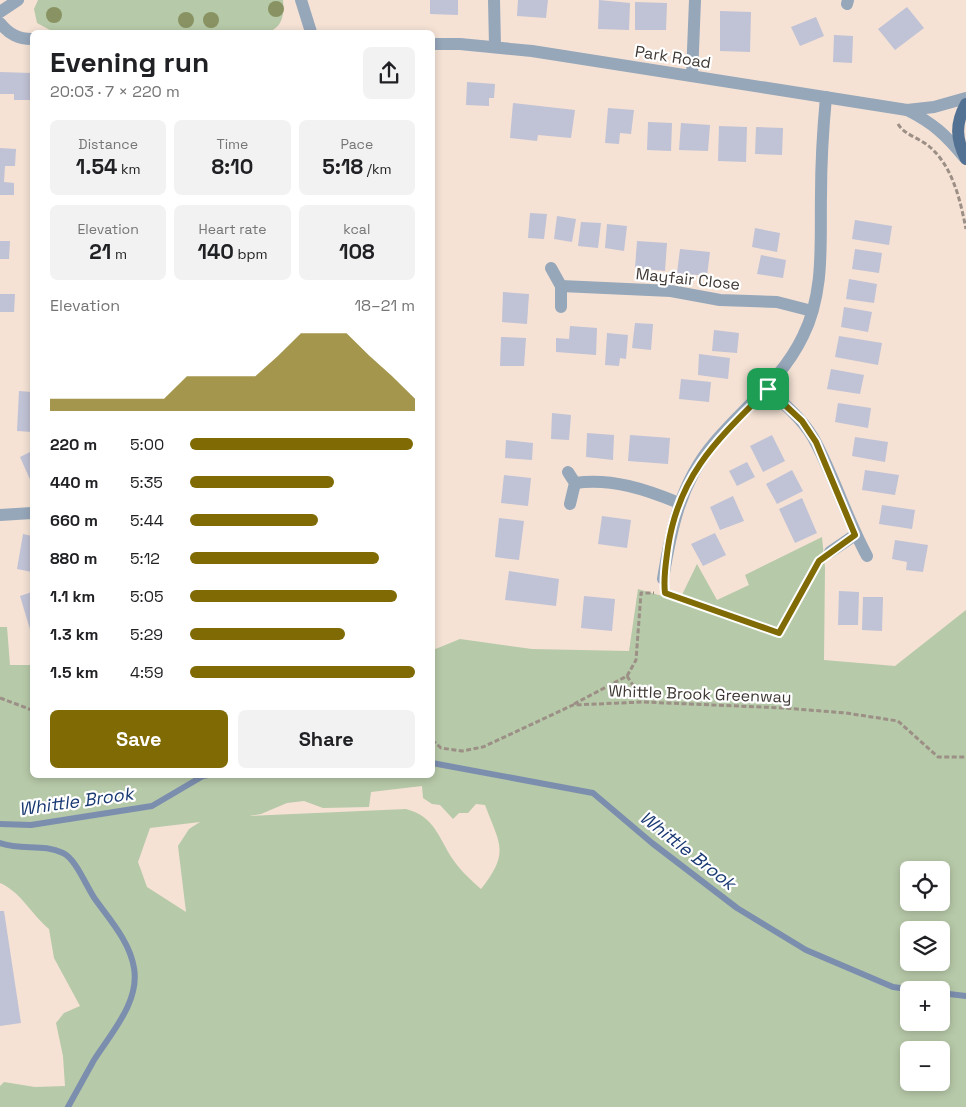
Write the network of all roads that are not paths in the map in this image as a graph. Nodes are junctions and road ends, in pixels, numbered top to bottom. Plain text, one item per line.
1 (18, 0) edge
2 (301, 0) edge
3 (494, 0) edge
4 (695, 0) edge
5 (0, 12) edge
6 (0, 23) edge
7 (310, 30) edge
8 (30, 40) edge
9 (435, 44) edge
10 (495, 46) junction
11 (692, 76) junction
12 (826, 97) junction
13 (966, 98) edge
14 (966, 104) edge
15 (907, 110) junction
16 (966, 159) edge
17 (551, 268) dead end
18 (561, 286) junction
19 (560, 307) dead end
20 (812, 310) junction
21 (768, 389) junction
22 (679, 503) junction
23 (570, 504) dead end
24 (30, 512) edge
25 (0, 515) edge
26 (855, 535) junction
27 (830, 552) road end
28 (866, 556) dead end
29 (663, 579) road end

1 - 5 street
2 - 7 street
3 - 10 street
4 - 11 street
6 - 8 street
9 - 10 street, Park Road
10 - 11 street, Park Road
11 - 12 street, Park Road
12 - 15 street, Park Road
12 - 20 street
13 - 15 street, Park Road
14 - 16 main road
15 - 16 street, Park Road
17 - 18 street
18 - 19 street
18 - 20 street, Mayfair Close
20 - 21 street
21 - 22 street
21 - 26 street
22 - 23 street
22 - 29 street
24 - 25 street
26 - 27 street
26 - 28 street

